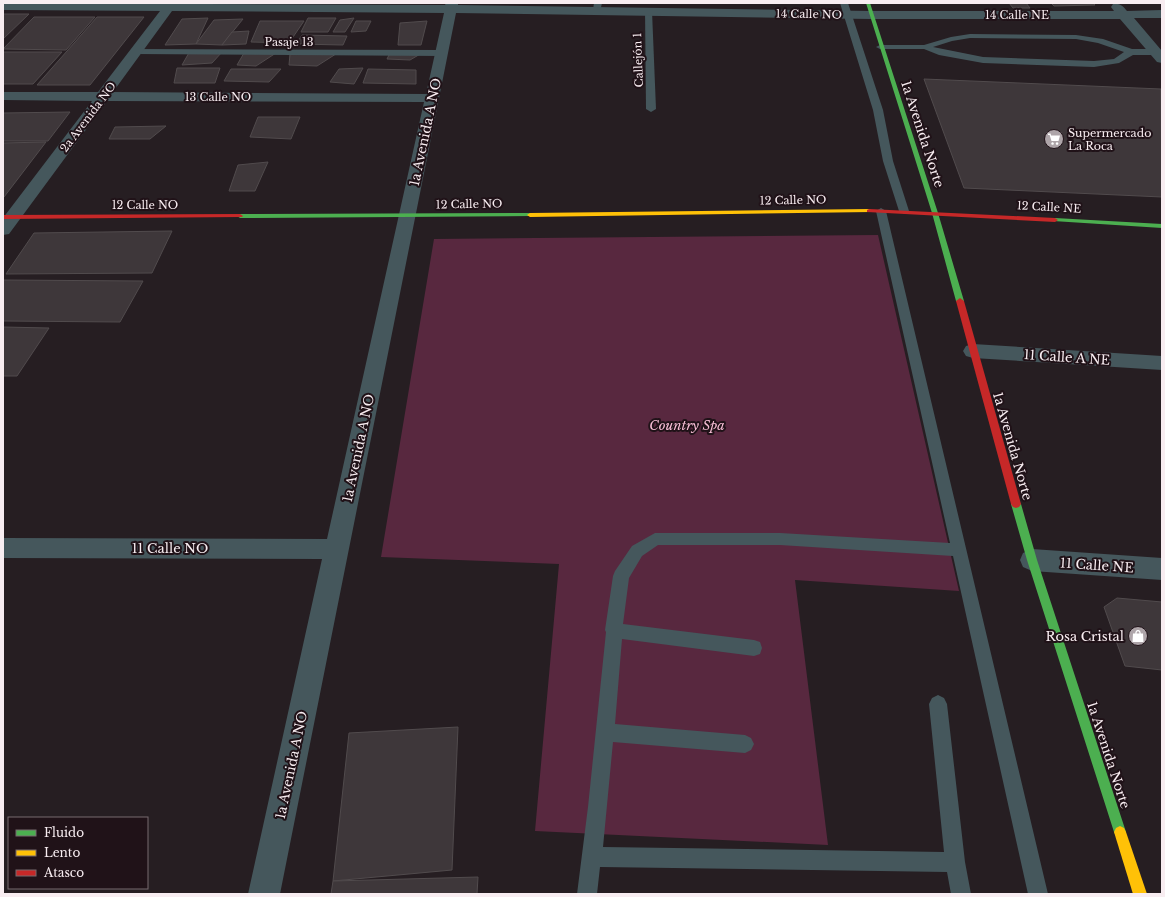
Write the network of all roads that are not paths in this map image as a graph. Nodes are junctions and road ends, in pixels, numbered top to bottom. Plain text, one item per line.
1 (1114, 3) edge
2 (171, 5) edge
3 (3, 6) edge
4 (452, 6) edge
5 (597, 7) edge
6 (846, 9) edge
7 (869, 9) edge
8 (648, 11) junction
9 (1162, 14) edge
10 (1124, 15) junction
11 (880, 47) junction
12 (925, 47) junction
13 (136, 52) junction
14 (1131, 52) junction
15 (442, 53) junction
16 (1160, 55) edge
17 (3, 96) edge
18 (103, 96) junction
19 (432, 98) junction
20 (651, 109) dead end
21 (881, 211) junction
22 (904, 211) junction
23 (935, 213) junction
24 (407, 216) junction
25 (8, 217) edge
26 (1162, 226) edge
27 (3, 230) edge
28 (973, 351) junction
29 (1162, 363) edge
30 (3, 548) edge
31 (337, 549) junction
32 (959, 550) junction
33 (1032, 560) junction
34 (1162, 569) edge
35 (613, 630) junction
36 (754, 648) dead end
37 (938, 704) dead end
38 (605, 732) junction
39 (745, 744) dead end
40 (592, 857) junction
41 (955, 862) junction
42 (264, 894) edge
43 (587, 894) edge
44 (961, 894) edge
45 (1038, 894) edge
46 (1140, 894) edge

1 - 10 street
2 - 3 street, 14 Calle NO
2 - 4 street, 14 Calle NO
2 - 13 street, 2a Avenida NO
4 - 5 street, 14 Calle NO
4 - 15 street, 1a Avenida A NO
5 - 8 street, 14 Calle NO
6 - 7 street, 14 Calle NO
6 - 8 street, 14 Calle NO
6 - 22 lane
7 - 10 street, 14 Calle NE
7 - 11 street, 1a Avenida Norte
8 - 20 lane, Callejón 1
9 - 10 street, 14 Calle NE
10 - 16 street
11 - 12 lane
11 - 23 street, 1a Avenida Norte
12 - 14 lane
12 - 14 lane
13 - 15 lane, Pasaje 13
13 - 18 street, 2a Avenida NO
14 - 16 lane
15 - 19 street, 1a Avenida A NO
17 - 18 street, 13 Calle NO
18 - 19 street, 13 Calle NO
18 - 25 street, 2a Avenida NO
19 - 24 street, 1a Avenida A NO
21 - 22 street, 12 Calle NO
21 - 24 street, 12 Calle NO
21 - 32 lane
22 - 23 street, 12 Calle NO
23 - 26 street, 12 Calle NE
23 - 28 street, 1a Avenida Norte
24 - 25 street, 12 Calle NO
24 - 31 street, 1a Avenida A NO
25 - 27 street, 2a Avenida NO
28 - 29 street, 11 Calle A NE
28 - 33 street, 1a Avenida Norte
30 - 31 street, 11 Calle NO
31 - 42 street, 1a Avenida A NO
32 - 35 lane
32 - 45 lane
33 - 34 street, 11 Calle NE
33 - 46 street, 1a Avenida Norte
35 - 36 lane
35 - 38 lane
37 - 41 lane
38 - 39 lane
38 - 40 lane
40 - 41 lane
40 - 43 lane
41 - 44 lane

